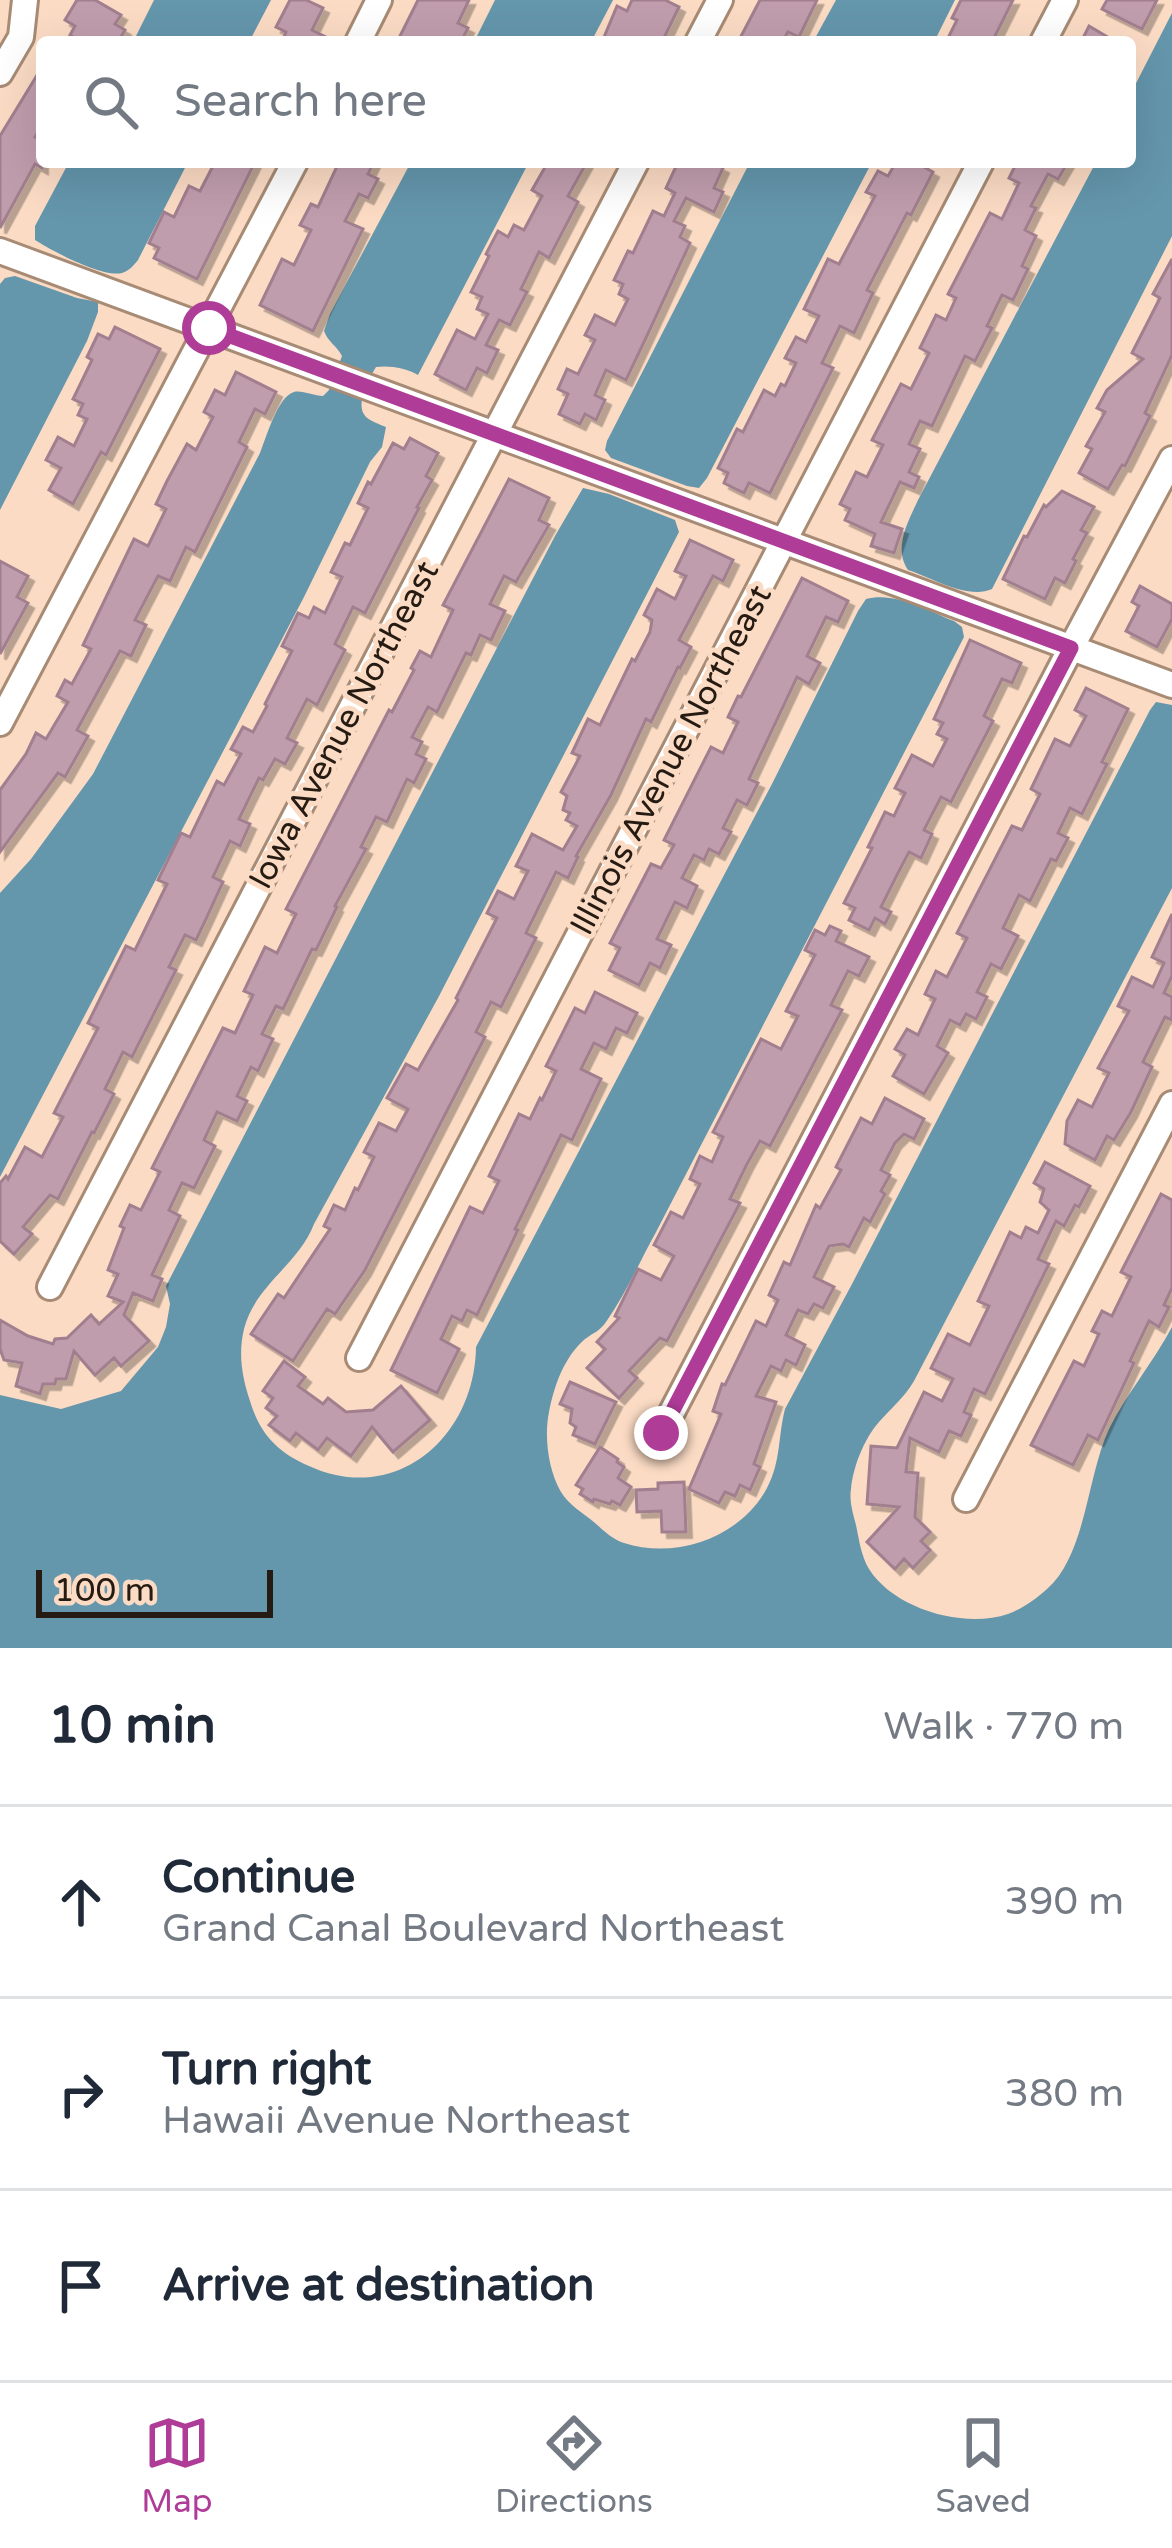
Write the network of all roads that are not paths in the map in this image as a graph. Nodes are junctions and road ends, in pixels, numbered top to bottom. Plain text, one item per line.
1 (25, 0) edge
2 (380, 0) edge
3 (720, 0) edge
4 (1065, 0) edge
5 (361, 36) edge
6 (701, 36) edge
7 (1046, 36) edge
8 (0, 73) edge
9 (293, 168) edge
10 (633, 168) edge
11 (978, 168) edge
12 (0, 250) edge
13 (209, 328) junction
14 (496, 433) junction
15 (1172, 460) edge
16 (786, 541) junction
17 (1071, 648) junction
18 (1172, 685) edge
19 (0, 723) edge
20 (1172, 1104) edge
21 (50, 1287) dead end
22 (359, 1358) dead end
23 (661, 1433) dead end
24 (966, 1499) dead end

1 - 8 street
2 - 5 street
3 - 6 street
4 - 7 street
9 - 13 street
10 - 14 street, Iowa Avenue Northeast
11 - 16 street, Illinois Avenue Northeast
12 - 13 street
13 - 14 street
13 - 19 street
14 - 16 street
14 - 21 street, Iowa Avenue Northeast
15 - 17 street
16 - 17 street
16 - 22 street, Illinois Avenue Northeast
17 - 18 street
17 - 23 street
20 - 24 street

